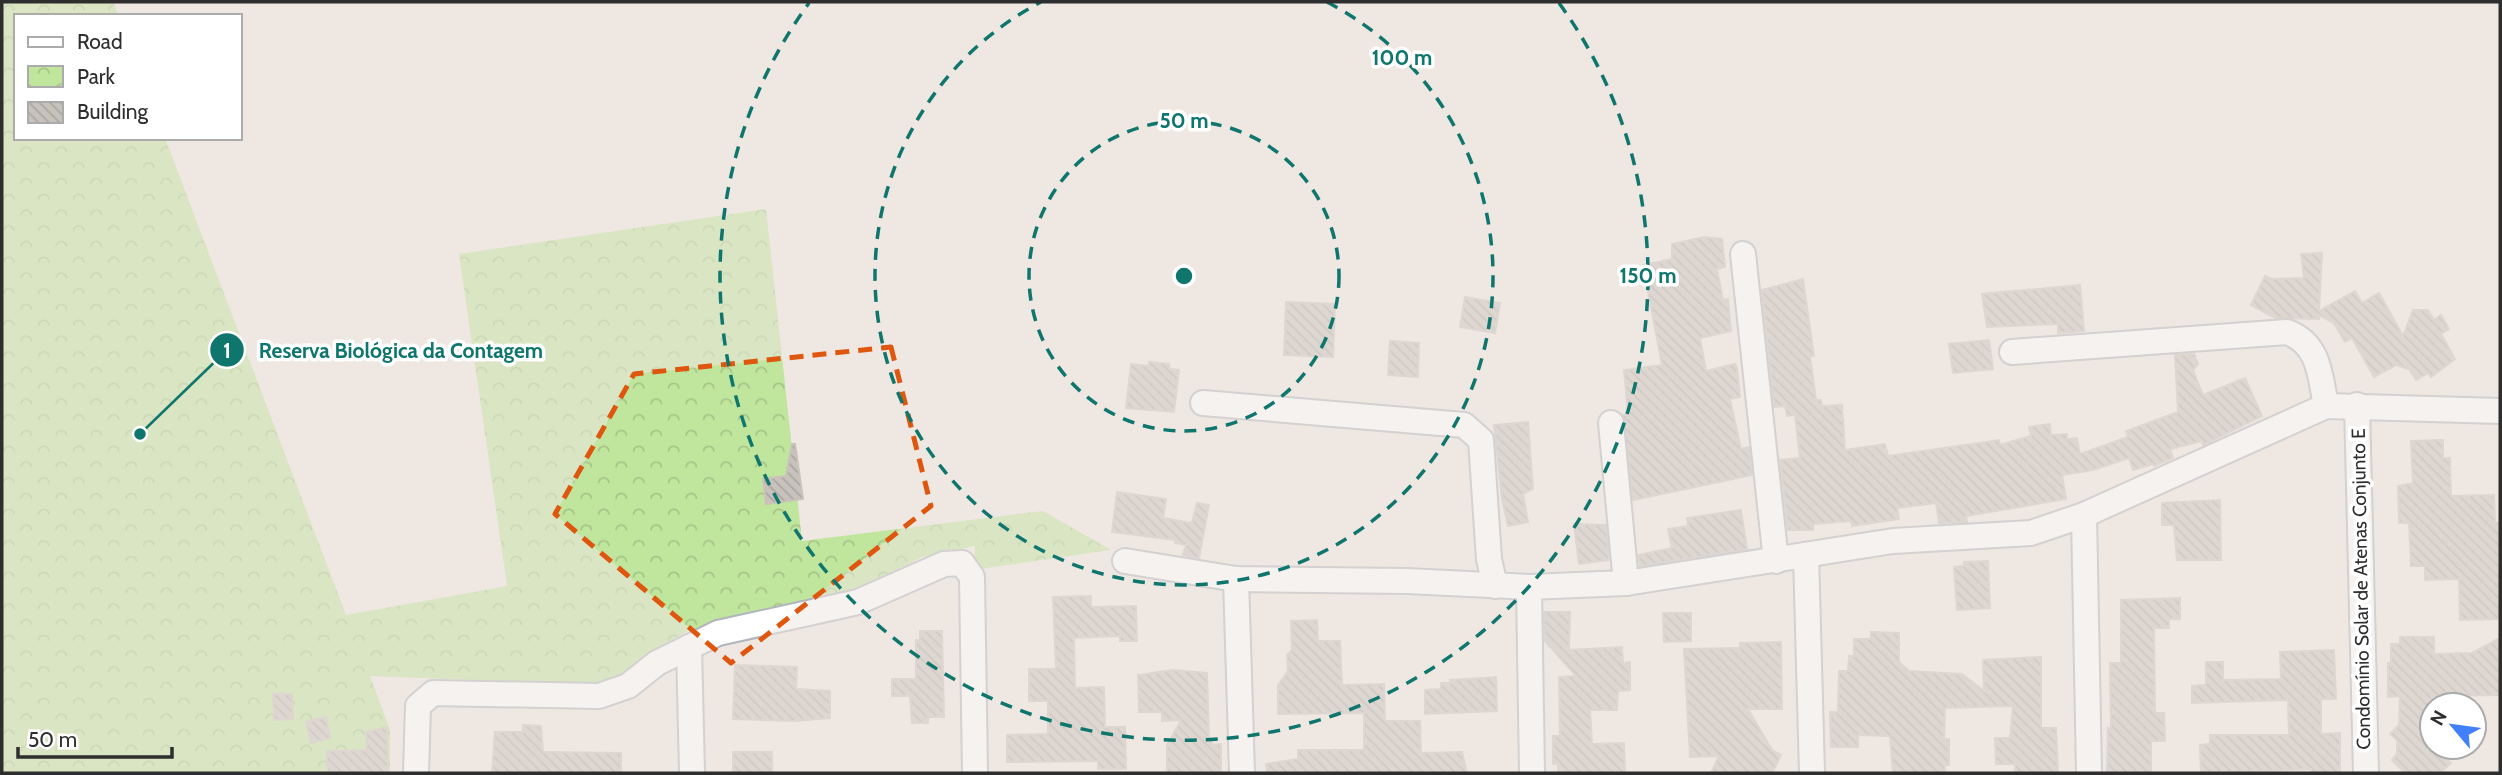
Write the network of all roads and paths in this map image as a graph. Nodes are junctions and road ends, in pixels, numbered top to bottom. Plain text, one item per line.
1 (1743, 254) dead end
2 (2012, 352) dead end
3 (1203, 403) dead end
4 (2357, 405) junction
5 (2326, 406) junction
6 (2500, 411) edge
7 (1611, 423) dead end
8 (2084, 515) junction
9 (1806, 555) junction
10 (1125, 561) dead end
11 (1776, 561) junction
12 (1236, 579) junction
13 (1626, 583) junction
14 (1495, 586) junction
15 (1529, 587) junction
16 (689, 647) junction
17 (416, 773) edge
18 (692, 773) edge
19 (975, 773) edge
20 (1242, 773) edge
21 (1532, 773) edge
22 (1812, 773) edge
23 (2089, 773) edge
24 (2365, 773) edge

1 - 11 street
2 - 5 street
3 - 14 street
4 - 5 street
4 - 6 street
4 - 24 street, Condomínio Solar de Atenas Conjunto E
5 - 8 street
7 - 13 street
8 - 9 street
8 - 23 street
9 - 11 street
9 - 22 street
10 - 12 street
11 - 13 street
12 - 14 street
12 - 20 street
13 - 15 street
14 - 15 street
15 - 21 street
16 - 17 street
16 - 18 street
16 - 19 street

